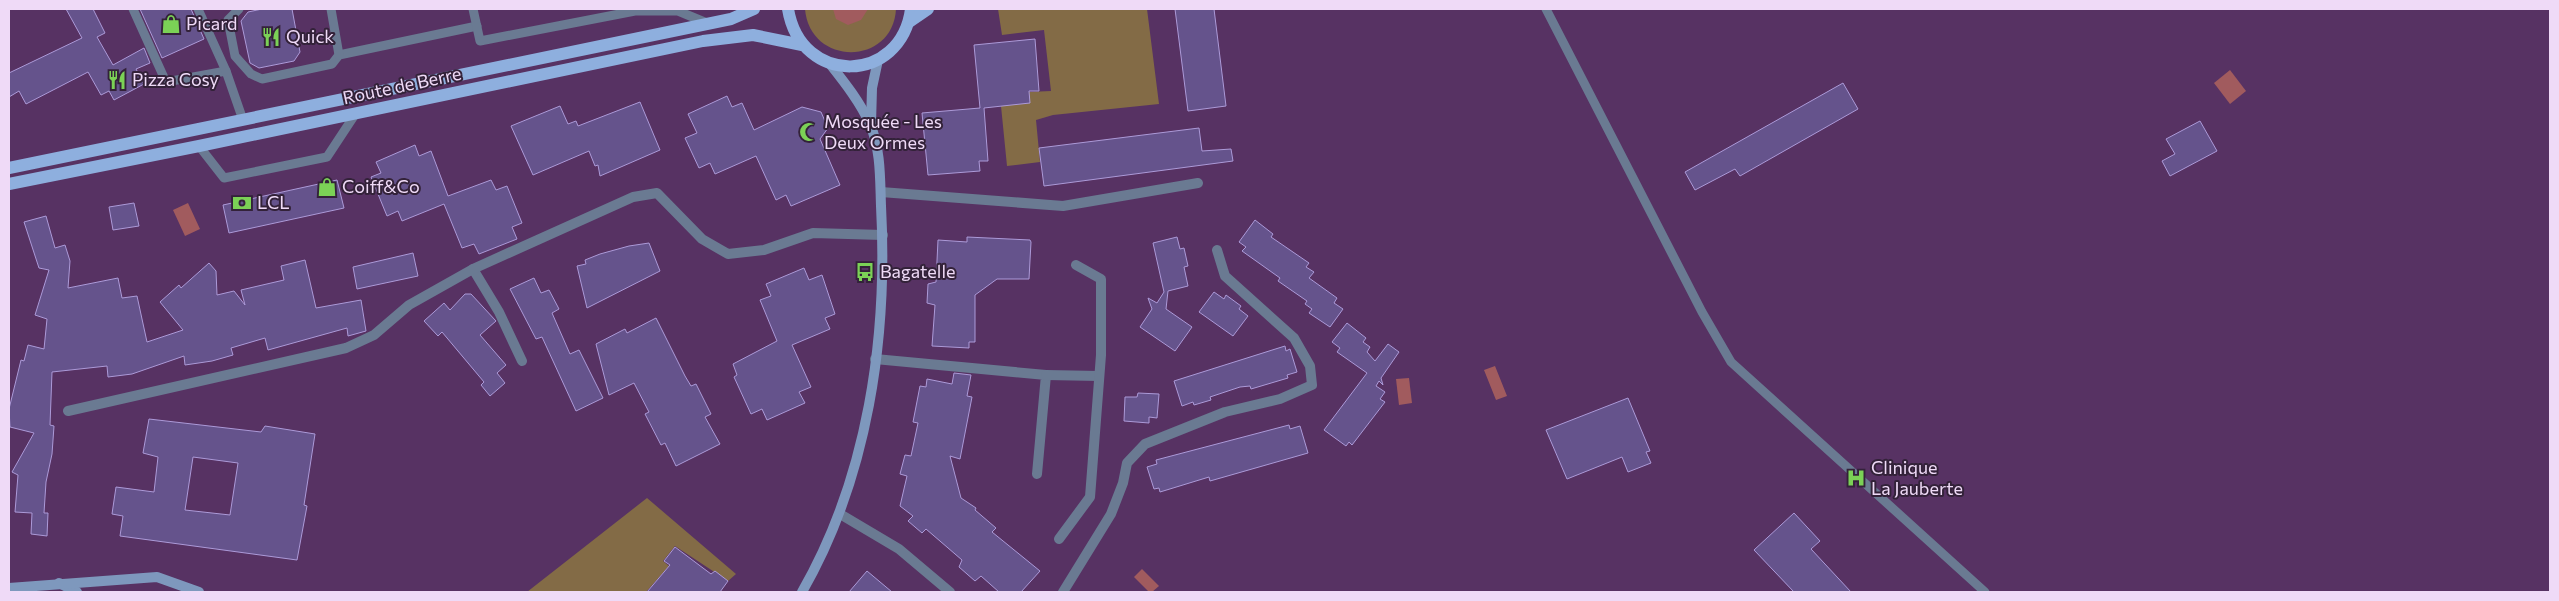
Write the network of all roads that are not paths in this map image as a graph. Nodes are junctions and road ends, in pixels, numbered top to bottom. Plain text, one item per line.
1 (133, 9) edge
2 (198, 9) edge
3 (239, 9) edge
4 (331, 9) edge
5 (473, 9) edge
6 (754, 9) edge
7 (788, 9) edge
8 (911, 9) edge
9 (928, 9) edge
10 (1546, 9) edge
11 (909, 22) junction
12 (707, 24) junction
13 (477, 26) junction
14 (802, 46) junction
15 (339, 55) junction
16 (878, 60) junction
17 (830, 64) junction
18 (226, 71) junction
19 (356, 114) junction
20 (242, 120) junction
21 (870, 125) junction
22 (199, 146) junction
23 (9, 168) edge
24 (1198, 183) dead end
25 (9, 184) edge
26 (880, 192) junction
27 (883, 235) junction
28 (1217, 250) dead end
29 (1076, 265) dead end
30 (473, 269) junction
31 (875, 359) junction
32 (522, 361) dead end
33 (1046, 375) junction
34 (1099, 376) junction
35 (68, 411) dead end
36 (1037, 474) dead end
37 (840, 514) junction
38 (1059, 539) dead end
39 (58, 583) junction
40 (15, 589) edge
41 (77, 592) edge
42 (199, 592) edge
43 (802, 592) edge
44 (950, 592) edge
45 (1063, 592) edge
46 (1984, 592) edge

1 - 18 lane
2 - 18 lane
3 - 15 lane
4 - 15 lane
5 - 13 lane
6 - 12 main road, Route de Berre
7 - 14 main road
8 - 11 main road
9 - 11 main road
10 - 46 lane
11 - 16 main road
12 - 13 lane
12 - 20 main road, Route de Berre
13 - 15 lane
14 - 17 main road
14 - 19 main road, Route de Berre
16 - 17 main road
16 - 21 street
17 - 21 street
18 - 20 lane
19 - 22 main road, Route de Berre
19 - 22 lane
20 - 23 main road, Route de Berre
21 - 26 street
22 - 25 main road, Route de Berre
24 - 26 street
26 - 27 street
27 - 30 street
27 - 31 street
28 - 45 street
29 - 34 street
30 - 32 street
30 - 35 street
31 - 33 street
31 - 37 street
33 - 34 street
33 - 36 street
34 - 38 street
37 - 43 street
37 - 44 street
39 - 40 street
39 - 41 street
39 - 42 street

